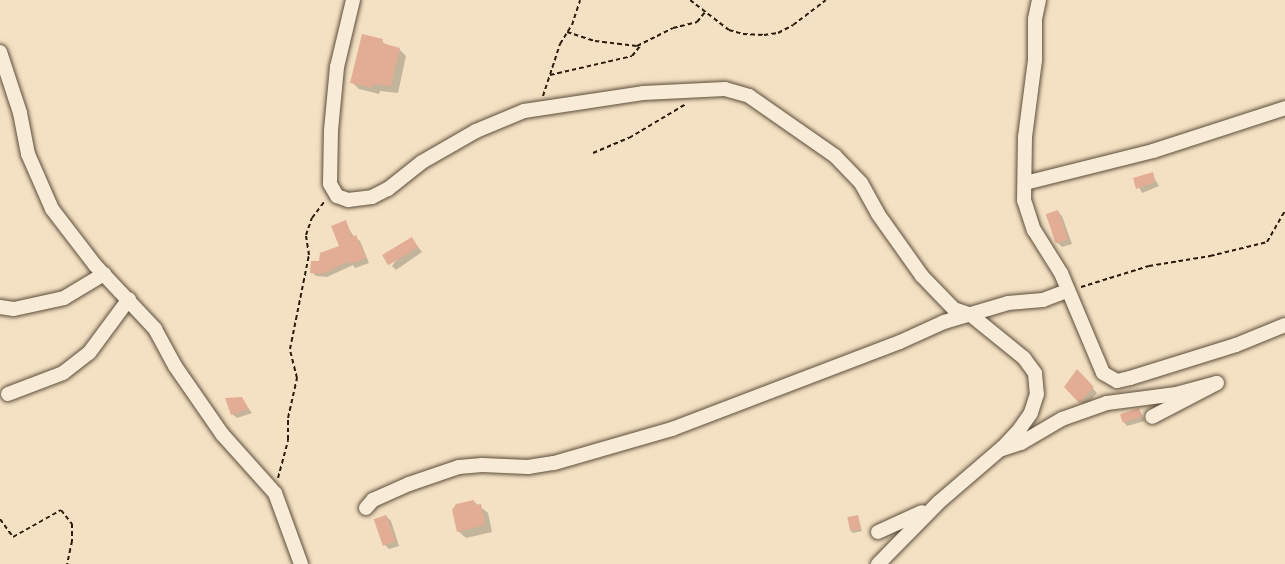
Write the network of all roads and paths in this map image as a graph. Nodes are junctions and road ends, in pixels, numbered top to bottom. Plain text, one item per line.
1 (353, 0) edge
2 (580, 0) edge
3 (690, 0) edge
4 (826, 0) edge
5 (1039, 0) edge
6 (706, 11) junction
7 (567, 32) junction
8 (642, 44) junction
9 (0, 52) edge
10 (550, 75) junction
11 (700, 88) junction
12 (543, 108) junction
13 (1285, 108) edge
14 (593, 153) dead end
15 (1025, 183) junction
16 (334, 194) junction
17 (1285, 211) edge
18 (1285, 215) edge
19 (1280, 216) junction
20 (104, 274) junction
21 (1067, 291) junction
22 (129, 299) junction
23 (0, 307) edge
24 (971, 315) junction
25 (1285, 325) edge
26 (8, 394) dead end
27 (1152, 417) dead end
28 (999, 450) junction
29 (276, 493) junction
30 (939, 502) junction
31 (366, 508) dead end
32 (0, 519) edge
33 (878, 532) dead end
34 (67, 564) edge
35 (301, 564) edge
36 (878, 564) edge

1 - 16 street
2 - 7 path
3 - 6 path
4 - 6 path
5 - 15 street
6 - 8 path
7 - 8 path
7 - 10 path
8 - 10 path
9 - 20 street
10 - 12 path
11 - 12 street
11 - 14 path
11 - 24 street
12 - 16 street
13 - 15 street
15 - 21 street
16 - 29 path
17 - 19 path
18 - 19 path
19 - 21 path
20 - 22 street
20 - 23 street
21 - 24 street
21 - 25 street
22 - 26 street
22 - 29 street
24 - 28 street
24 - 31 street
27 - 28 street
28 - 30 street
29 - 35 street
30 - 33 street
30 - 36 street
32 - 34 path

